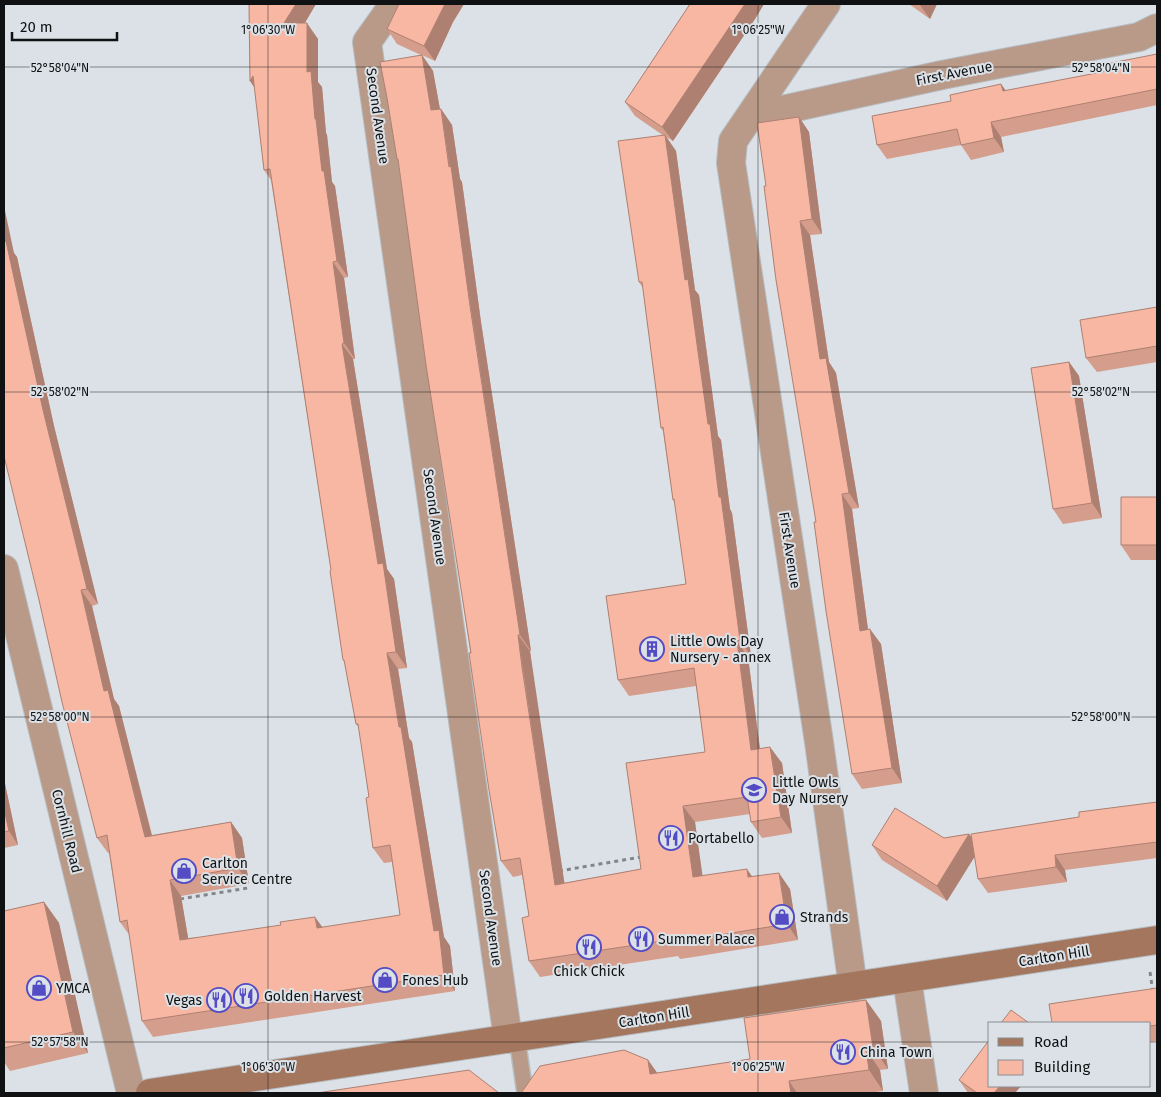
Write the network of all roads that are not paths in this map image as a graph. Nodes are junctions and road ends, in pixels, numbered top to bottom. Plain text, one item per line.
1 (394, 4) edge
2 (826, 4) edge
3 (1157, 28) edge
4 (750, 117) junction
5 (4, 569) edge
6 (1152, 941) edge
7 (907, 979) junction
8 (853, 987) junction
9 (513, 1038) junction
10 (270, 1084) edge
11 (132, 1093) edge
12 (150, 1093) edge
13 (525, 1093) edge
14 (924, 1093) edge

1 - 9 street, Second Avenue
2 - 4 street, First Avenue
3 - 4 street, First Avenue
4 - 8 street, First Avenue
5 - 11 street, Cornhill Road
6 - 7 main road, Carlton Hill
7 - 8 main road, Carlton Hill
7 - 14 street
8 - 9 main road, Carlton Hill
9 - 10 main road, Carlton Hill
9 - 13 lane
10 - 12 main road, Carlton Hill

